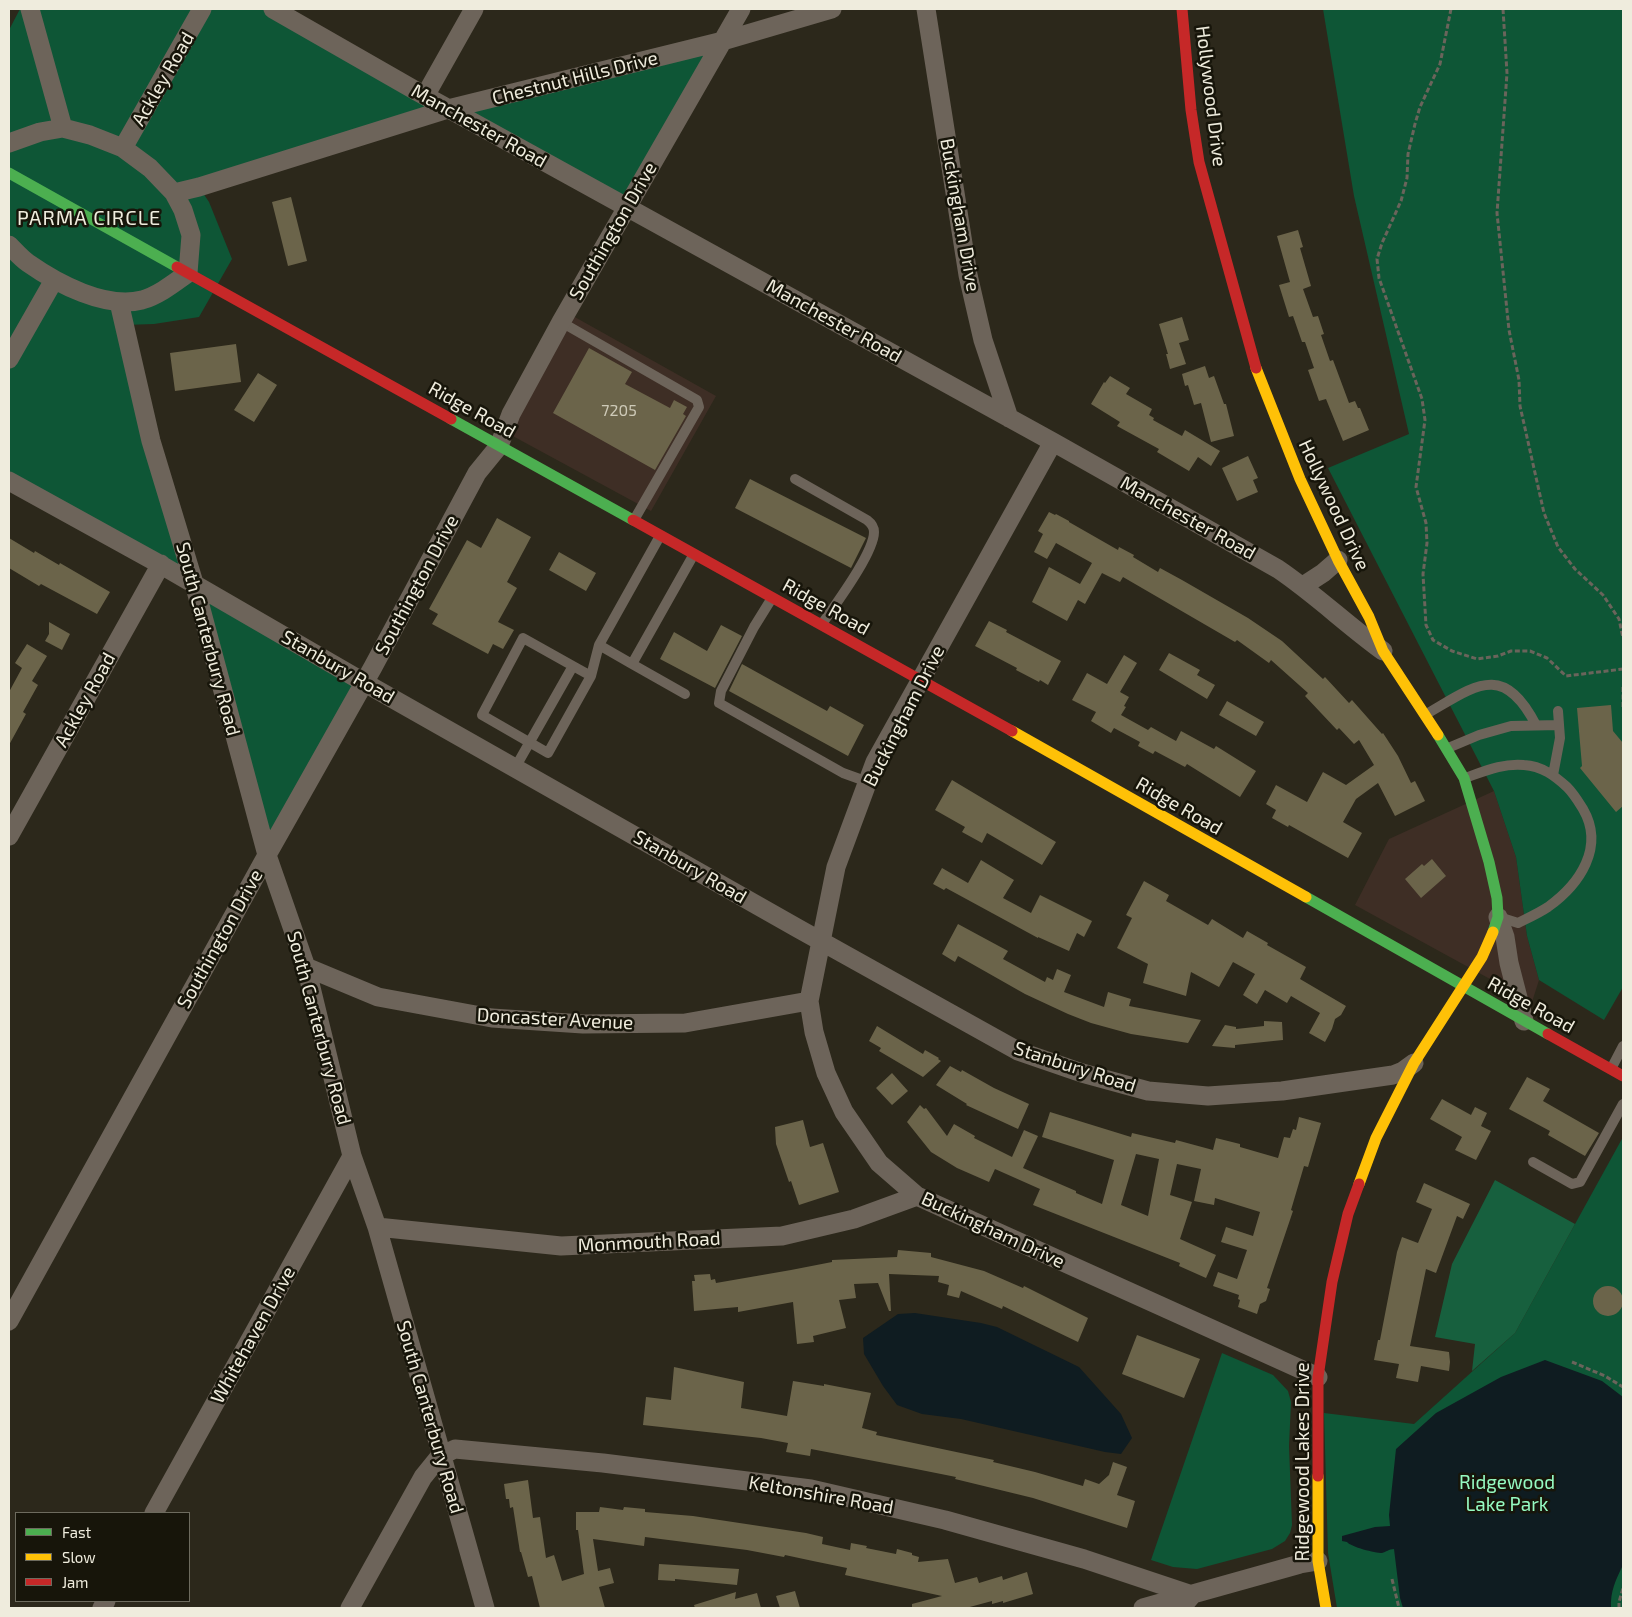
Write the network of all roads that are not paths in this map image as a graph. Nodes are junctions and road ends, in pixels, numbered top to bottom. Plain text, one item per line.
1 (30, 9) edge
2 (202, 9) edge
3 (273, 9) edge
4 (474, 9) edge
5 (741, 9) edge
6 (832, 9) edge
7 (926, 9) edge
8 (1182, 9) edge
9 (724, 41) junction
10 (425, 96) junction
11 (448, 109) junction
12 (63, 128) junction
13 (9, 143) edge
14 (123, 148) junction
15 (9, 174) edge
16 (174, 193) junction
17 (627, 206) junction
18 (9, 245) edge
19 (188, 273) junction
20 (54, 280) junction
21 (120, 302) junction
22 (561, 322) junction
23 (9, 359) edge
24 (1009, 418) junction
25 (1052, 442) junction
26 (499, 446) junction
27 (795, 480) dead end
28 (9, 481) edge
29 (634, 520) junction
30 (660, 535) junction
31 (694, 554) junction
32 (1338, 560) junction
33 (161, 564) junction
34 (194, 583) junction
35 (1303, 586) junction
36 (772, 597) junction
37 (822, 625) junction
38 (599, 645) junction
39 (1383, 651) junction
40 (632, 664) junction
41 (573, 666) junction
42 (591, 676) junction
43 (921, 680) junction
44 (365, 682) junction
45 (685, 694) dead end
46 (1558, 711) dead end
47 (1426, 714) junction
48 (1536, 725) junction
49 (1559, 725) junction
50 (528, 742) junction
51 (1447, 748) junction
52 (514, 768) junction
53 (1553, 775) junction
54 (1464, 778) junction
55 (868, 782) junction
56 (9, 836) edge
57 (267, 855) junction
58 (1498, 917) junction
59 (821, 941) junction
60 (306, 968) junction
61 (1463, 987) junction
62 (810, 1001) junction
63 (1524, 1021) junction
64 (1623, 1046) edge
65 (1414, 1063) junction
66 (1611, 1069) junction
67 (1623, 1076) edge
68 (1623, 1104) edge
69 (352, 1156) junction
70 (1533, 1162) dead end
71 (917, 1196) junction
72 (377, 1226) junction
73 (9, 1321) edge
74 (1318, 1378) junction
75 (440, 1456) junction
76 (155, 1512) edge
77 (1318, 1561) junction
78 (1187, 1602) edge
79 (350, 1608) edge
80 (485, 1608) edge
81 (1143, 1608) edge
82 (1326, 1608) edge

1 - 12 street
2 - 14 street, Ackley Road
3 - 10 street, Manchester Road
4 - 10 street
5 - 9 street, Southington Drive
6 - 9 street, Chestnut Hills Drive
7 - 24 street, Buckingham Drive
8 - 32 main road, Hollywood Drive
9 - 11 street, Chestnut Hills Drive
9 - 17 street, Southington Drive
10 - 11 street, Manchester Road
11 - 16 street, Chestnut Hills Drive
11 - 17 street, Manchester Road
12 - 13 street
12 - 14 street
14 - 16 street
15 - 19 main road, Ridge Road
16 - 19 street
17 - 22 street, Southington Drive
17 - 24 street, Manchester Road
18 - 20 street
19 - 21 street
19 - 26 main road, Ridge Road
20 - 21 street
20 - 23 street
21 - 34 street, South Canterbury Road
22 - 26 street, Southington Drive
22 - 29 lane
24 - 25 street, Manchester Road
25 - 35 street, Manchester Road
25 - 43 street, Buckingham Drive
26 - 29 main road, Ridge Road
26 - 44 street, Southington Drive
27 - 37 lane
28 - 33 street, Stanbury Road
29 - 30 main road, Ridge Road
30 - 31 main road, Ridge Road
30 - 38 lane
31 - 36 main road, Ridge Road
31 - 40 lane
32 - 35 street
32 - 39 main road, Hollywood Drive
33 - 34 street, Stanbury Road
33 - 56 street, Ackley Road
34 - 44 street, Stanbury Road
34 - 57 street, South Canterbury Road
35 - 39 street, Manchester Road
36 - 37 main road, Ridge Road
36 - 55 lane
37 - 43 main road, Ridge Road
38 - 40 lane
38 - 42 lane
39 - 47 main road, Hollywood Drive
40 - 45 lane
41 - 42 lane
41 - 50 lane
41 - 50 lane
42 - 50 lane
43 - 55 street, Buckingham Drive
43 - 61 main road, Ridge Road
44 - 52 street, Stanbury Road
44 - 57 street, Southington Drive
46 - 49 lane
47 - 48 lane
47 - 51 main road, Hollywood Drive
48 - 49 lane
48 - 51 lane
49 - 53 lane
50 - 52 lane
51 - 54 main road, Hollywood Drive
52 - 59 street, Stanbury Road
53 - 54 lane
53 - 58 lane
54 - 58 main road, Hollywood Drive
55 - 59 street, Buckingham Drive
57 - 60 street, South Canterbury Road
57 - 73 street, Southington Drive
58 - 61 main road, Hollywood Drive
58 - 63 street
59 - 62 street, Buckingham Drive
59 - 65 street, Stanbury Road
60 - 62 street, Doncaster Avenue
60 - 69 street, South Canterbury Road
61 - 63 main road, Ridge Road
61 - 65 main road, Ridgewood Lakes Drive
62 - 71 street, Buckingham Drive
63 - 66 main road, Ridge Road
64 - 66 lane
65 - 74 main road, Ridgewood Lakes Drive
66 - 67 main road, Ridge Road
68 - 70 lane
69 - 72 street, South Canterbury Road
69 - 76 street, Whitehaven Drive
71 - 72 street, Monmouth Road
71 - 74 street, Buckingham Drive
72 - 75 street, South Canterbury Road
74 - 77 main road, Ridgewood Lakes Drive
75 - 78 street, Keltonshire Road
75 - 79 street
75 - 80 street, South Canterbury Road
77 - 78 street
77 - 82 main road, Ridgewood Lakes Drive
78 - 81 street

